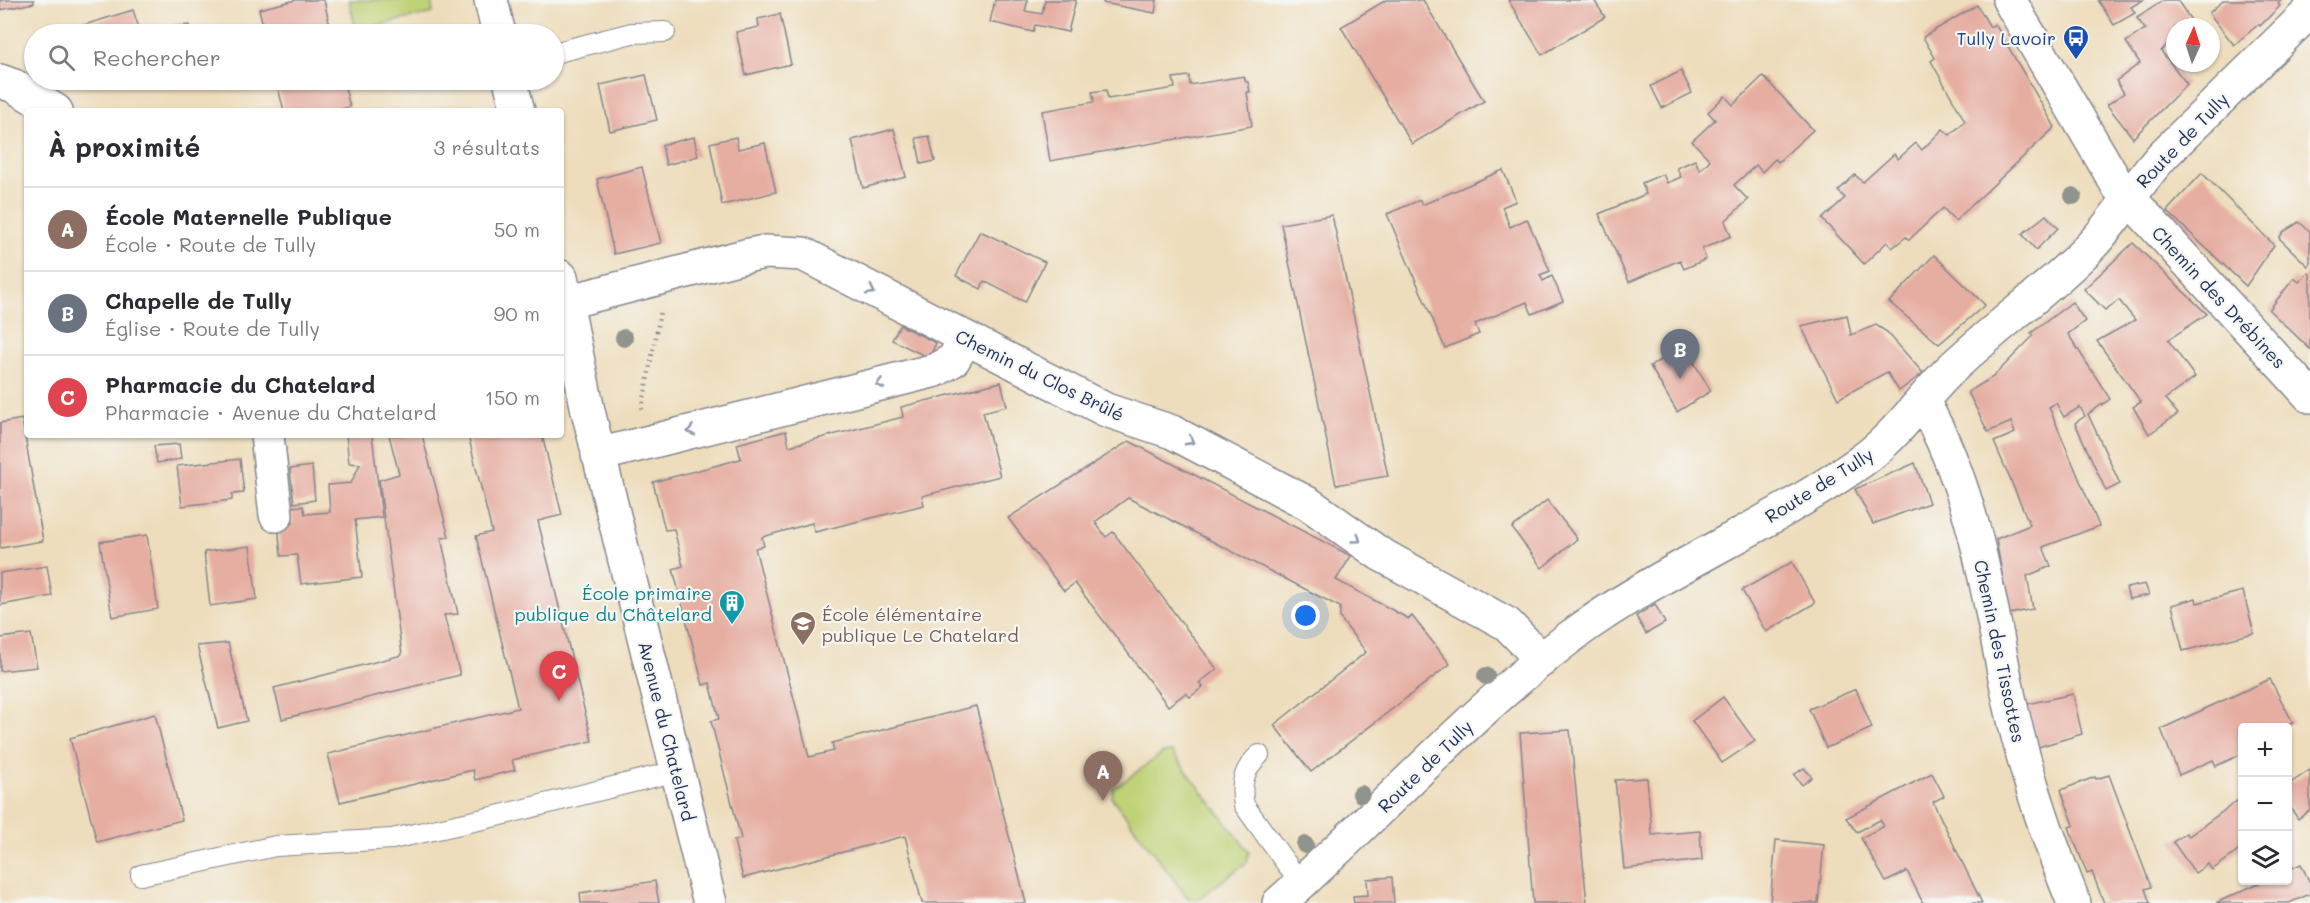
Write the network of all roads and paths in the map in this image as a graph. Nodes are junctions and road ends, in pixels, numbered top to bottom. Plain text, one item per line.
1 (491, 0) edge
2 (2009, 0) edge
3 (2310, 11) edge
4 (497, 24) edge
5 (665, 32) dead end
6 (564, 50) edge
7 (0, 81) edge
8 (513, 90) edge
9 (51, 108) edge
10 (517, 108) edge
11 (2128, 199) junction
12 (564, 290) edge
13 (668, 309) dead end
14 (966, 339) junction
15 (2310, 396) edge
16 (1923, 402) junction
17 (640, 419) dead end
18 (267, 438) edge
19 (598, 455) junction
20 (276, 515) dead end
21 (1542, 660) junction
22 (1259, 755) dead end
23 (677, 771) junction
24 (141, 875) dead end
25 (1290, 893) edge
26 (710, 903) edge
27 (2074, 903) edge

1 - 4 street
2 - 11 street, Chemin des Drébines
3 - 11 street, Route de Tully
5 - 6 lane
7 - 9 street
8 - 10 street
11 - 15 street, Chemin des Drébines
11 - 16 street, Route de Tully
12 -> 14 street, Chemin du Clos Brûlé
12 - 19 street, Avenue du Chatelard
13 - 17 path
14 -> 19 street
14 -> 21 street, Chemin du Clos Brûlé
16 - 21 street, Route de Tully
16 - 27 street, Chemin des Tissottes
18 - 20 street
19 - 23 street, Avenue du Chatelard
21 - 25 street, Route de Tully
22 - 25 lane
23 - 24 lane
23 - 26 street, Avenue du Chatelard

